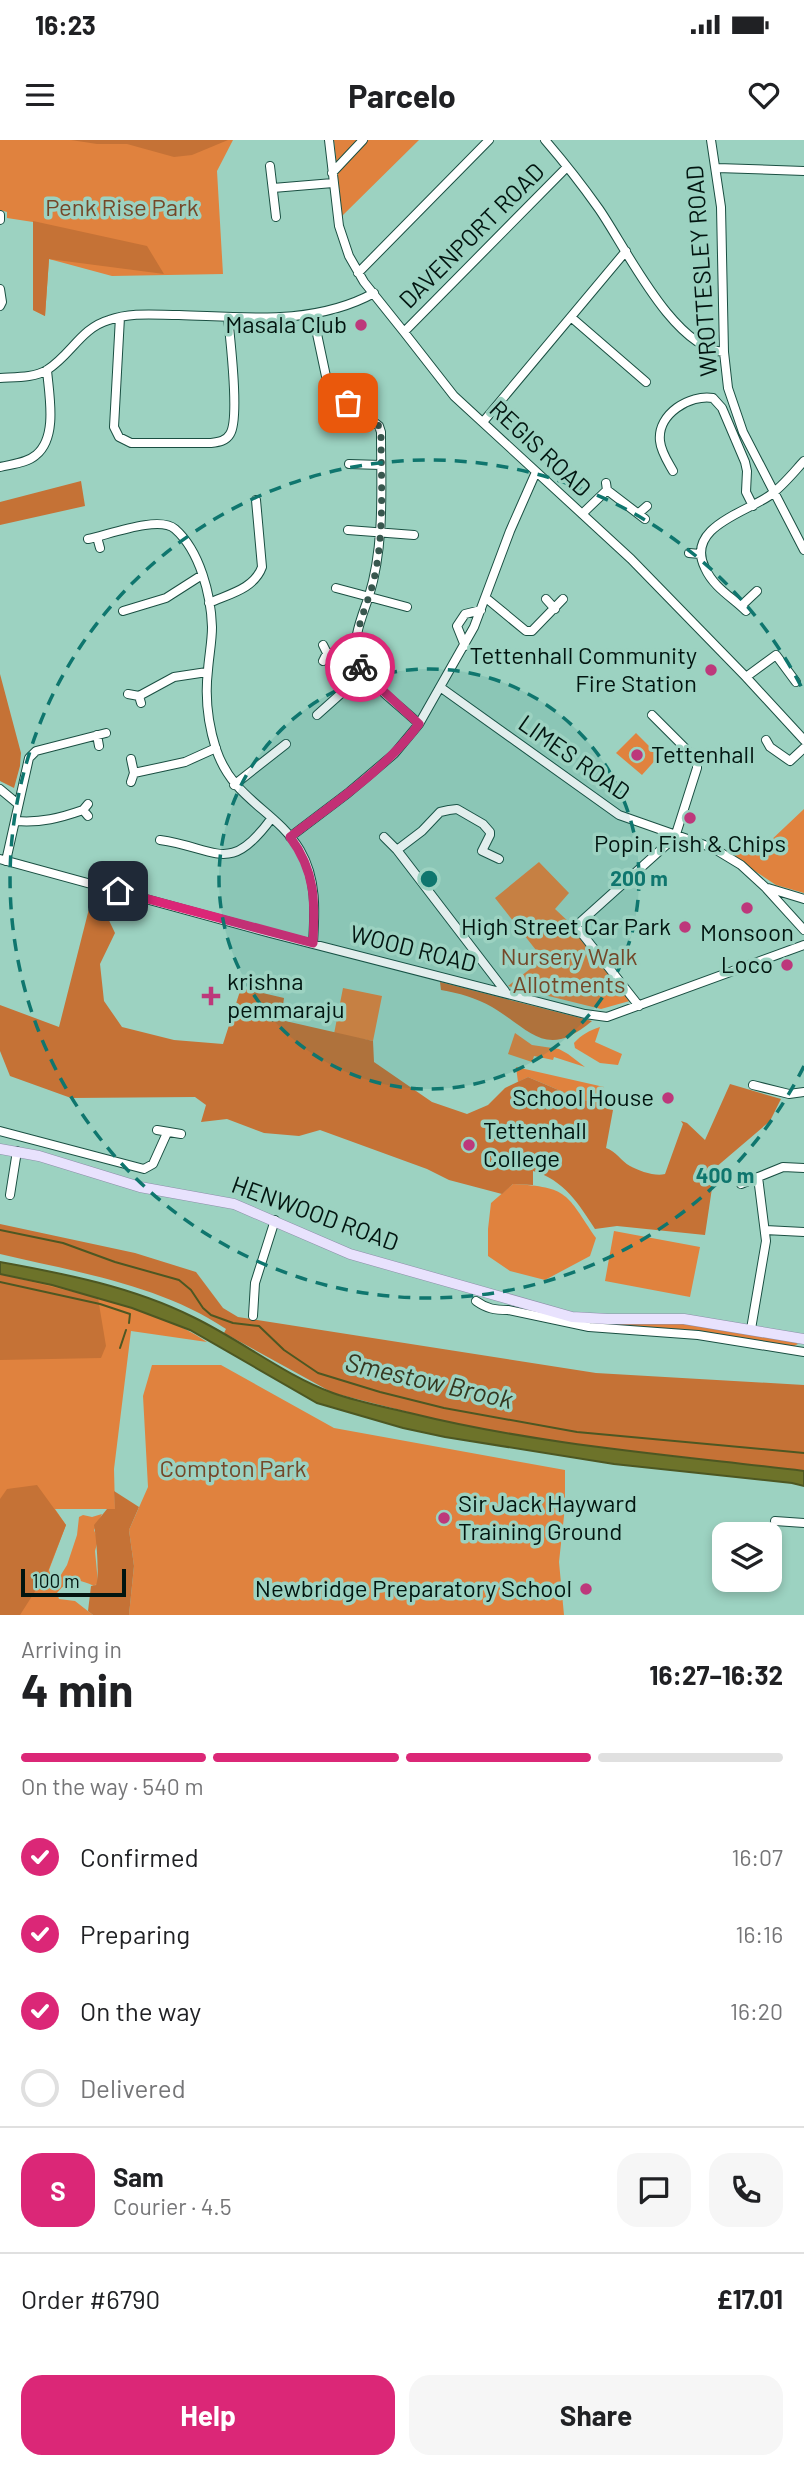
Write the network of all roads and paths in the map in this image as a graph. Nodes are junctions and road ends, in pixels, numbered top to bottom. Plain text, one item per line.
1 (329, 140) edge
2 (363, 140) edge
3 (489, 140) edge
4 (545, 140) edge
5 (711, 140) edge
6 (270, 166) dead end
7 (567, 167) junction
8 (717, 169) junction
9 (804, 171) edge
10 (332, 173) junction
11 (333, 183) junction
12 (273, 188) junction
13 (0, 215) edge
14 (276, 217) dead end
15 (0, 220) edge
16 (626, 251) junction
17 (358, 272) junction
18 (0, 289) edge
19 (374, 293) junction
20 (0, 306) edge
21 (313, 315) junction
22 (120, 317) junction
23 (228, 317) junction
24 (572, 318) junction
25 (404, 332) junction
26 (724, 352) junction
27 (47, 370) junction
28 (0, 378) edge
29 (646, 382) dead end
30 (483, 422) junction
31 (804, 461) edge
32 (349, 464) dead end
33 (381, 465) junction
34 (0, 467) edge
35 (673, 471) dead end
36 (536, 472) junction
37 (774, 493) junction
38 (255, 505) dead end
39 (646, 506) dead end
40 (753, 506) junction
41 (582, 514) junction
42 (346, 530) dead end
43 (379, 531) junction
44 (414, 535) dead end
45 (100, 548) dead end
46 (804, 550) edge
47 (689, 553) dead end
48 (700, 554) junction
49 (202, 575) junction
50 (335, 586) dead end
51 (757, 591) dead end
52 (369, 596) junction
53 (486, 598) junction
54 (546, 599) dead end
55 (563, 599) dead end
56 (209, 603) junction
57 (407, 607) dead end
58 (555, 609) junction
59 (481, 610) junction
60 (129, 612) dead end
61 (465, 646) junction
62 (324, 653) dead end
63 (356, 653) junction
64 (207, 673) junction
65 (364, 673) junction
66 (746, 677) junction
67 (796, 682) dead end
68 (440, 687) junction
69 (128, 694) dead end
70 (317, 715) dead end
71 (652, 715) dead end
72 (419, 724) junction
73 (766, 740) dead end
74 (804, 740) edge
75 (286, 744) dead end
76 (99, 746) dead end
77 (216, 748) junction
78 (804, 748) edge
79 (131, 759) dead end
80 (134, 773) junction
81 (131, 782) dead end
82 (234, 785) junction
83 (0, 789) edge
84 (18, 804) junction
85 (86, 810) dead end
86 (271, 819) junction
87 (16, 821) junction
88 (677, 834) junction
89 (290, 837) junction
90 (384, 837) dead end
91 (167, 838) dead end
92 (397, 850) junction
93 (499, 859) dead end
94 (2, 860) edge
95 (765, 887) junction
96 (804, 899) edge
97 (804, 930) edge
98 (313, 943) junction
99 (804, 945) edge
100 (505, 992) junction
101 (639, 1006) junction
102 (753, 1085) dead end
103 (804, 1092) edge
104 (158, 1130) dead end
105 (0, 1131) edge
106 (167, 1133) junction
107 (181, 1134) dead end
108 (0, 1149) edge
109 (18, 1151) junction
110 (804, 1168) edge
111 (758, 1177) junction
112 (741, 1184) dead end
113 (10, 1195) dead end
114 (275, 1220) junction
115 (765, 1230) junction
116 (804, 1232) edge
117 (492, 1295) junction
118 (476, 1301) dead end
119 (486, 1308) junction
120 (253, 1316) dead end
121 (751, 1329) junction
122 (804, 1339) edge
123 (804, 1351) edge
124 (775, 1521) dead end
125 (804, 1523) edge

1 - 10 street, REGIS ROAD
2 - 10 street
3 - 17 street
4 - 7 street
5 - 8 street, WROTTESLEY ROAD
6 - 12 street
7 - 16 street
7 - 25 street, DAVENPORT ROAD
8 - 9 street
8 - 26 street, WROTTESLEY ROAD
10 - 11 street, REGIS ROAD
11 - 12 street
11 - 17 street, REGIS ROAD
12 - 14 street
13 - 15 street
16 - 24 street
16 - 26 street
17 - 19 street, REGIS ROAD
18 - 20 street
19 - 21 street
19 - 25 street, REGIS ROAD
21 - 23 street
21 - 33 street
22 - 23 street
22 - 23 street
22 - 27 street
24 - 29 street
24 - 30 street
25 - 30 street, REGIS ROAD
26 - 37 street, WROTTESLEY ROAD
27 - 28 street
27 - 34 street
30 - 36 street, REGIS ROAD
31 - 37 street
32 - 33 street
33 - 43 street
35 - 40 street
36 - 41 street, REGIS ROAD
36 - 53 street
37 - 40 street
37 - 46 street, WROTTESLEY ROAD
38 - 56 street
39 - 41 street
40 - 48 street
41 - 66 street, REGIS ROAD
42 - 43 street
43 - 44 street
43 - 52 street
45 - 49 street
47 - 48 street
48 - 51 street
49 - 56 street
49 - 60 street
50 - 52 street
52 - 57 street
52 - 63 street
53 - 58 street
53 - 59 street
54 - 58 street
55 - 58 street
56 - 64 street
59 - 61 street
59 - 61 street
61 - 68 street
62 - 63 street
63 - 65 street
64 - 69 street
64 - 77 street
65 - 70 street
65 - 72 street
66 - 67 street
66 - 74 street, REGIS ROAD
68 - 72 street
68 - 88 street, LIMES ROAD
71 - 88 street
72 - 89 street
73 - 78 street
75 - 82 street
76 - 84 street
77 - 80 street
77 - 82 street
79 - 80 street
80 - 81 street
82 - 86 street
83 - 84 street
84 - 87 street
85 - 87 street
86 - 89 street
86 - 91 street
87 - 94 street
88 - 95 street, LIMES ROAD
88 - 101 street
89 - 98 street
90 - 92 street
92 - 93 street
92 - 100 street
94 - 98 street, WOOD ROAD
95 - 96 street, LIMES ROAD
95 - 97 street, LIMES ROAD
98 - 100 street, WOOD ROAD
99 - 101 street
100 - 101 street, WOOD ROAD
102 - 103 street
104 - 106 street
105 - 106 street
106 - 107 street
108 - 109 main road, HENWOOD ROAD
109 - 113 street
109 - 114 main road, HENWOOD ROAD
110 - 111 street
111 - 112 street
111 - 115 street
114 - 117 main road, HENWOOD ROAD
114 - 120 street
115 - 116 street
115 - 121 street
117 - 119 street
117 - 121 main road, HENWOOD ROAD
118 - 119 street
119 - 123 street
121 - 122 main road, HENWOOD ROAD
124 - 125 street

